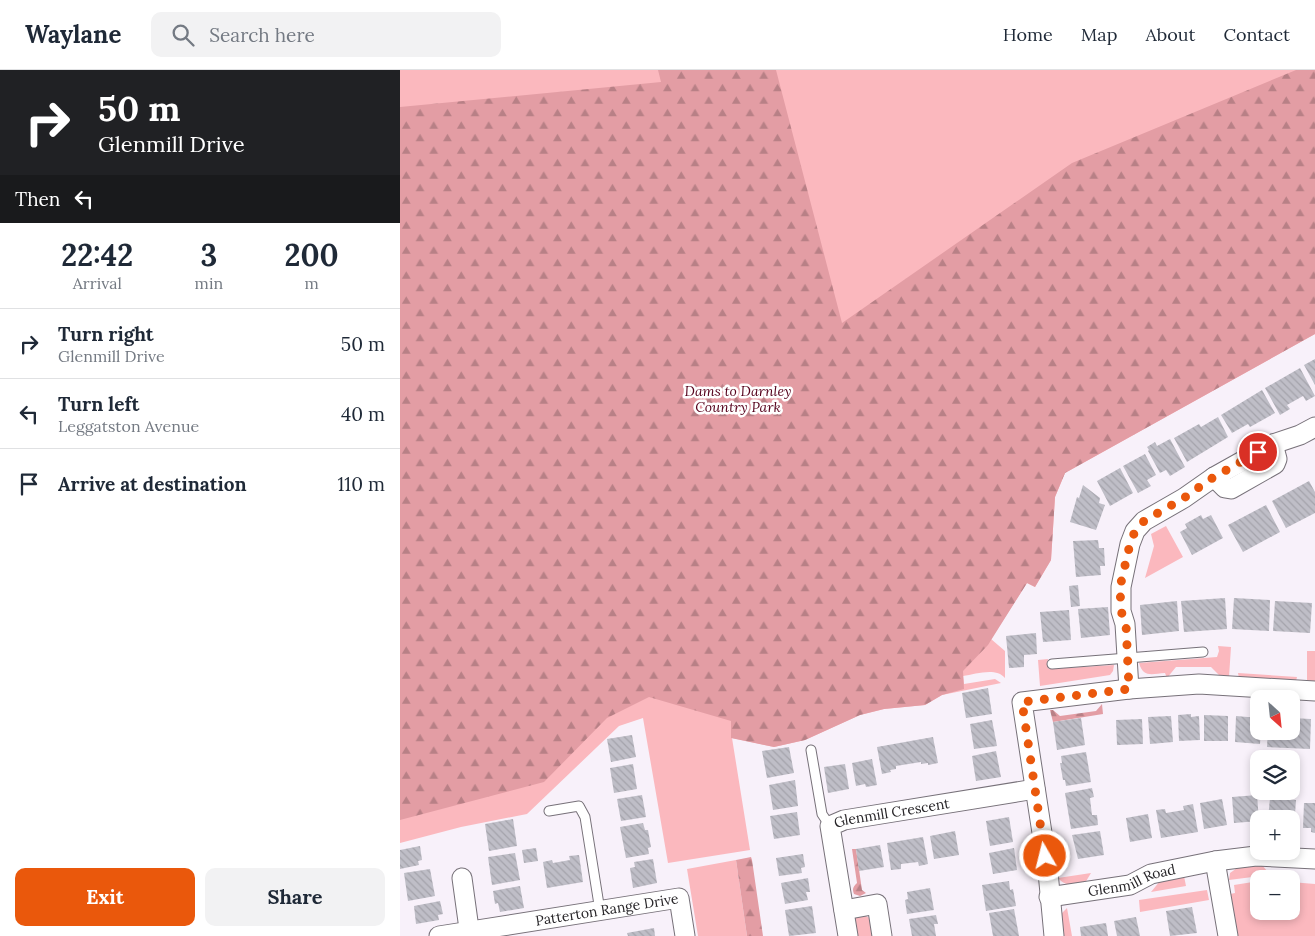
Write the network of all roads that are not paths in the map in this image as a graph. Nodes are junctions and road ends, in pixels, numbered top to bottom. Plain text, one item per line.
1 (1315, 427) edge
2 (1203, 652) dead end
3 (1127, 657) junction
4 (1052, 664) dead end
5 (1129, 689) junction
6 (1315, 691) edge
7 (811, 750) dead end
8 (1035, 789) junction
9 (549, 811) dead end
10 (830, 826) junction
11 (1315, 859) edge
12 (1215, 861) junction
13 (462, 878) dead end
14 (1049, 897) junction
15 (844, 910) junction
16 (600, 911) junction
17 (470, 933) edge
18 (439, 936) edge
19 (685, 936) edge
20 (848, 936) edge
21 (882, 936) edge
22 (1054, 936) edge
23 (1228, 936) edge

1 - 3 street
2 - 3 lane
3 - 4 lane
3 - 5 street
5 - 6 street
5 - 8 street
7 - 10 lane
8 - 10 street, Glenmill Crescent
8 - 14 street
9 - 16 lane
10 - 15 street, Glenmill Crescent
11 - 12 street, Glenmill Road
12 - 14 street, Glenmill Road
12 - 23 street
13 - 17 street
14 - 22 street
15 - 20 street, Glenmill Crescent
15 - 21 street
16 - 17 street, Patterton Range Drive
16 - 19 street, Patterton Range Drive
17 - 18 street, Patterton Range Drive

